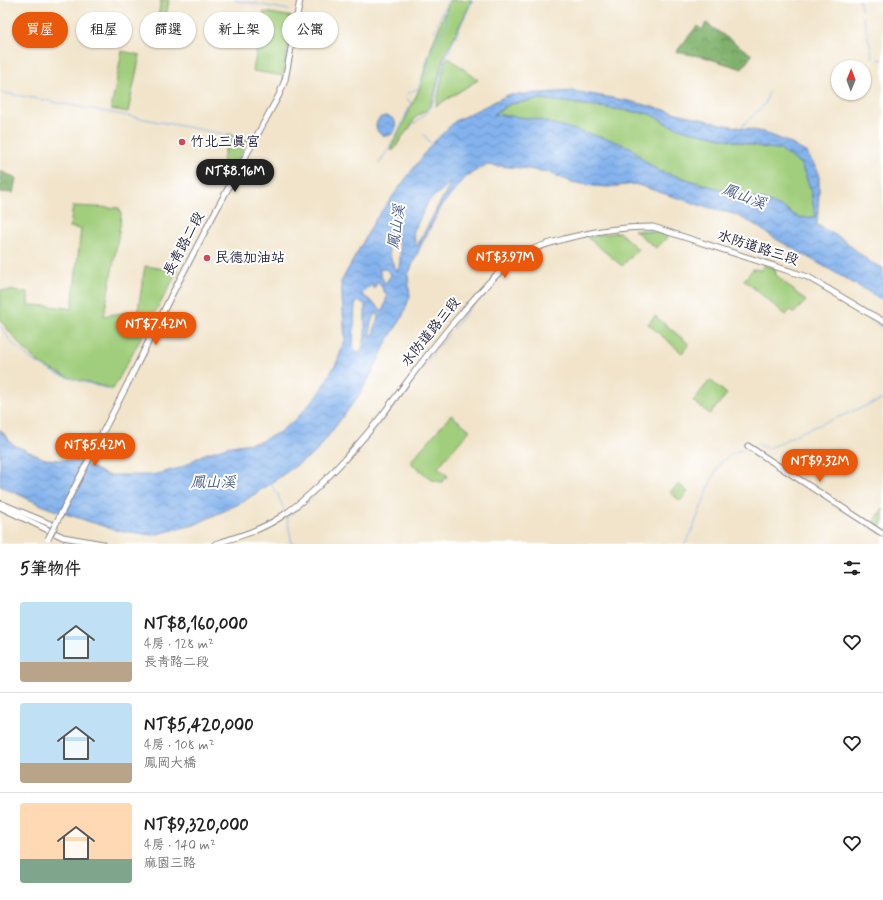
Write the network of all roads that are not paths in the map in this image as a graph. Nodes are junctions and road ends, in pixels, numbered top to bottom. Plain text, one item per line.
1 (300, 0) edge
2 (883, 321) edge
3 (748, 446) dead end
4 (0, 503) edge
5 (0, 507) edge
6 (55, 526) junction
7 (883, 534) edge
8 (46, 541) edge
9 (103, 544) edge
10 (215, 544) edge

1 - 6 street, 長青路二段, bridge
2 - 10 street, 水防道路三段
3 - 7 street
4 - 6 street
5 - 9 street
6 - 8 street, 長青路二段, bridge

